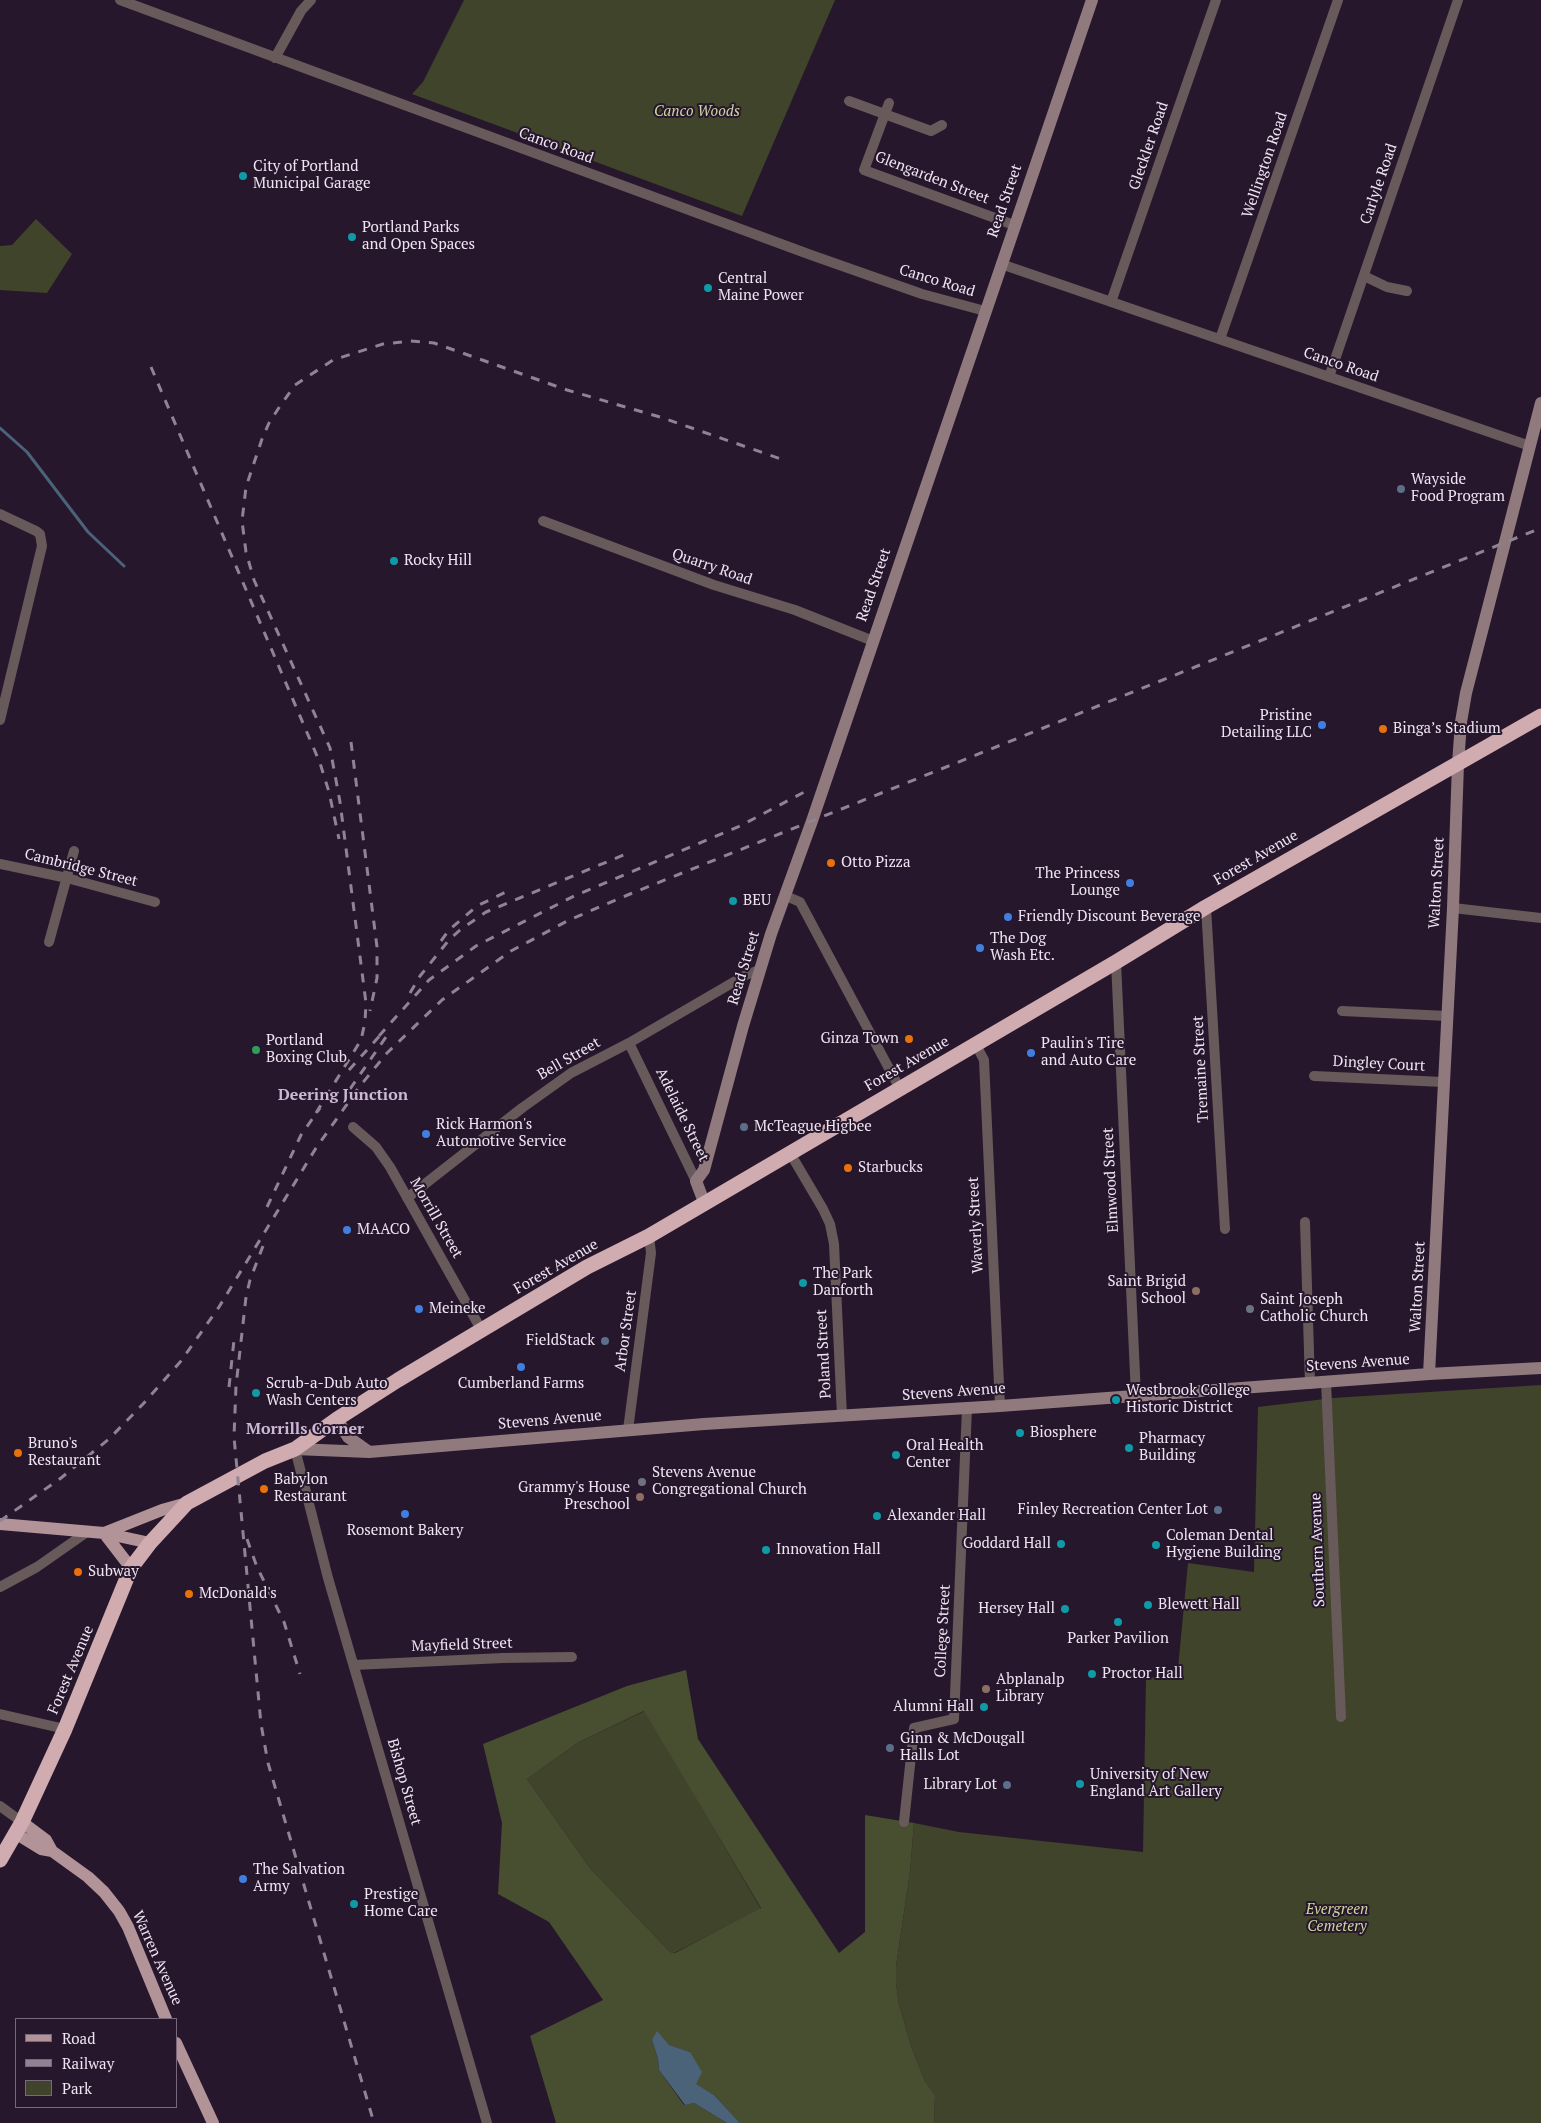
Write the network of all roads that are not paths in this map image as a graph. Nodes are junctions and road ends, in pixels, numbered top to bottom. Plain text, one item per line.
1 (120, 0) edge
2 (311, 0) edge
3 (1092, 0) edge
4 (1216, 0) edge
5 (1338, 0) edge
6 (1458, 0) edge
7 (140, 3) edge
8 (275, 58) junction
9 (849, 101) dead end
10 (889, 103) dead end
11 (884, 114) junction
12 (942, 124) dead end
13 (1014, 225) junction
14 (1001, 264) junction
15 (1364, 276) junction
16 (1407, 291) dead end
17 (1111, 302) junction
18 (985, 311) junction
19 (1220, 339) junction
20 (1329, 377) junction
21 (1541, 403) edge
22 (1530, 446) junction
23 (0, 514) edge
24 (543, 521) dead end
25 (872, 641) junction
26 (1541, 716) edge
27 (0, 720) edge
28 (1458, 764) junction
29 (74, 850) dead end
30 (0, 864) edge
31 (66, 878) junction
32 (786, 896) junction
33 (155, 902) dead end
34 (1206, 907) junction
35 (1453, 908) junction
36 (1541, 918) edge
37 (49, 942) dead end
38 (1116, 962) junction
39 (761, 969) junction
40 (1342, 1011) dead end
41 (1447, 1016) junction
42 (629, 1043) junction
43 (976, 1044) junction
44 (1314, 1076) dead end
45 (1443, 1082) junction
46 (900, 1089) junction
47 (354, 1127) dead end
48 (790, 1153) junction
49 (696, 1181) junction
50 (407, 1198) junction
51 (704, 1202) junction
52 (1305, 1222) dead end
53 (1225, 1229) dead end
54 (649, 1236) junction
55 (482, 1331) junction
56 (1541, 1368) edge
57 (1429, 1374) junction
58 (1326, 1382) junction
59 (1310, 1384) junction
60 (1136, 1396) junction
61 (1000, 1406) junction
62 (966, 1408) junction
63 (842, 1416) junction
64 (337, 1419) junction
65 (628, 1430) junction
66 (294, 1449) junction
67 (369, 1452) junction
68 (187, 1503) junction
69 (0, 1524) edge
70 (87, 1532) junction
71 (104, 1533) junction
72 (150, 1543) junction
73 (131, 1568) junction
74 (0, 1587) edge
75 (572, 1658) dead end
76 (354, 1665) junction
77 (0, 1714) edge
78 (1341, 1717) dead end
79 (65, 1729) junction
80 (0, 1806) edge
81 (904, 1822) dead end
82 (19, 1827) junction
83 (0, 1860) edge
84 (166, 2018) edge
85 (178, 2047) edge
86 (213, 2123) edge
87 (488, 2123) edge

1 - 7 street, Canco Road
2 - 8 street
3 - 13 street, Read Street
4 - 17 street, Gleckler Road
5 - 19 street, Wellington Road
6 - 15 street, Carlyle Road
7 - 8 street, Canco Road
8 - 18 street, Canco Road
9 - 11 street
10 - 11 street
11 - 12 street
11 - 13 street, Glengarden Street
13 - 14 street, Read Street
14 - 17 street, Canco Road
14 - 18 street, Read Street
15 - 16 street
15 - 20 street, Carlyle Road
17 - 19 street, Canco Road
18 - 25 street, Read Street
19 - 20 street, Canco Road
20 - 22 street, Canco Road
21 - 22 street, Walton Street
22 - 28 street, Walton Street
23 - 27 street
24 - 25 street, Quarry Road
25 - 32 street, Read Street
26 - 28 highway, Forest Avenue
28 - 34 highway, Forest Avenue
28 - 35 street, Walton Street
29 - 31 street
30 - 31 street, Cambridge Street
31 - 33 street, Cambridge Street
31 - 37 street
32 - 39 street, Read Street
32 - 46 street
34 - 38 highway, Forest Avenue
34 - 53 street, Tremaine Street
35 - 36 street
35 - 41 street, Walton Street
38 - 43 highway, Forest Avenue
38 - 60 street, Elmwood Street
39 - 42 street, Bell Street
39 - 49 street, Read Street
40 - 41 street
41 - 45 street, Walton Street
42 - 49 street, Adelaide Street
42 - 50 street, Bell Street
43 - 46 highway, Forest Avenue
43 - 61 street, Waverly Street
44 - 45 street, Dingley Court
45 - 57 street, Walton Street
46 - 48 highway, Forest Avenue
47 - 50 street, Morrill Street
48 - 51 highway, Forest Avenue
48 - 63 street, Poland Street
49 - 51 street, Adelaide Street
50 - 55 street, Morrill Street
51 - 54 highway, Forest Avenue
52 - 59 street
54 - 55 highway, Forest Avenue
54 - 65 street, Arbor Street
55 - 64 highway, Forest Avenue
56 - 57 street, Stevens Avenue
57 - 58 street, Stevens Avenue
58 - 59 street, Stevens Avenue
58 - 78 street, Southern Avenue
59 - 60 street, Stevens Avenue
60 - 61 street, Stevens Avenue
61 - 62 street, Stevens Avenue
62 - 63 street, Stevens Avenue
62 - 81 street, College Street
63 - 65 street, Stevens Avenue
64 - 66 highway, Forest Avenue
64 - 67 street
65 - 67 street, Stevens Avenue
66 - 67 street, Stevens Avenue
66 - 68 highway, Forest Avenue
66 - 76 street, Bishop Street
68 - 71 main road
68 - 72 highway, Forest Avenue
69 - 70 main road
70 - 71 main road
70 - 74 street
71 - 72 main road
71 - 73 main road
72 - 73 highway, Forest Avenue
73 - 79 highway, Forest Avenue
75 - 76 street, Mayfield Street
76 - 87 street, Bishop Street
77 - 79 street
79 - 82 highway, Forest Avenue
80 - 82 street
82 - 83 highway, Forest Avenue
82 - 84 main road, Warren Avenue
85 - 86 main road

